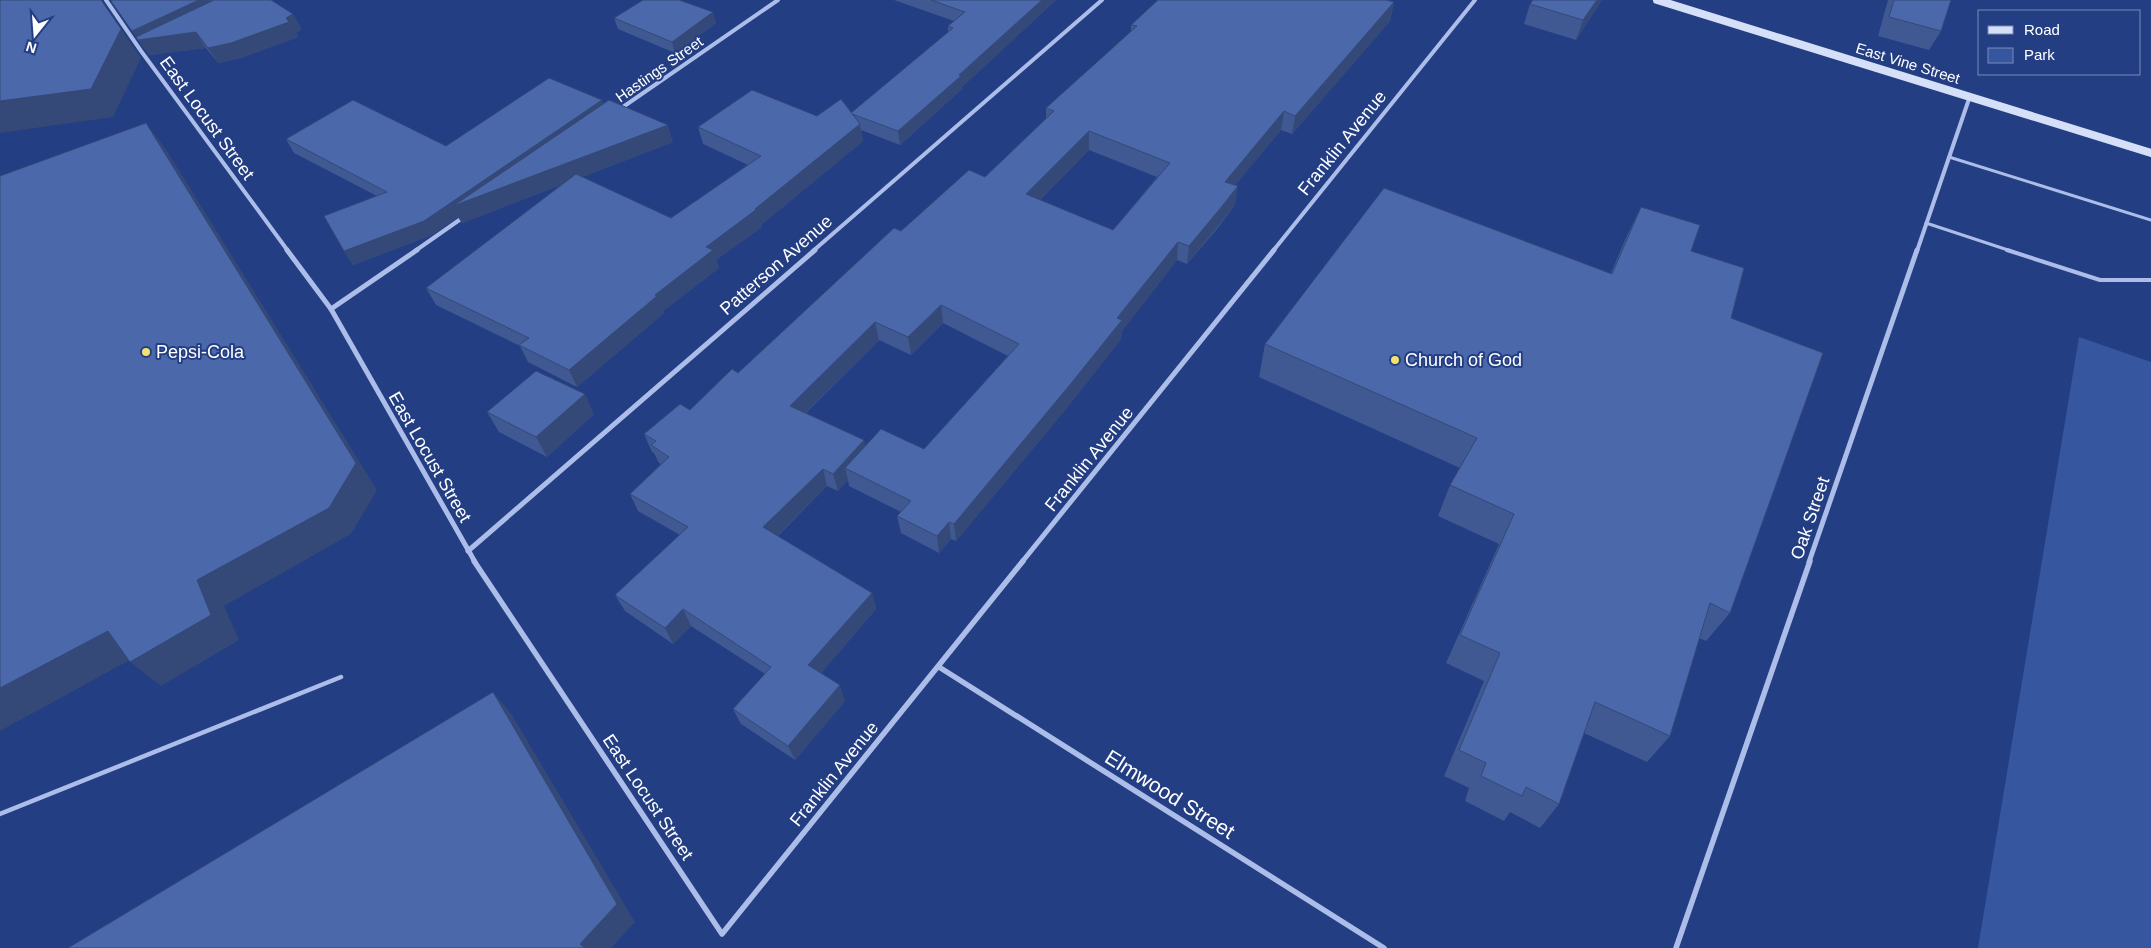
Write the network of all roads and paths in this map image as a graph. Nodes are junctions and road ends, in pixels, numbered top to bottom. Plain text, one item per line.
1 (106, 0) edge
2 (778, 0) edge
3 (1102, 0) edge
4 (1476, 0) edge
5 (1656, 0) edge
6 (150, 47) edge
7 (141, 51) junction
8 (1970, 96) junction
9 (615, 112) edge
10 (2151, 152) edge
11 (1949, 156) junction
12 (469, 214) edge
13 (2151, 220) edge
14 (1926, 223) junction
15 (2151, 280) edge
16 (331, 309) junction
17 (468, 551) junction
18 (939, 667) junction
19 (340, 677) dead end
20 (0, 814) edge
21 (722, 934) joint
22 (1384, 948) edge
23 (1676, 948) edge

1 - 7 street, East Locust Street
2 - 9 street, Hastings Street
3 - 17 street, Patterson Avenue
4 - 18 street, Franklin Avenue
5 - 8 street, East Vine Street
6 - 7 street
7 - 16 street, East Locust Street
8 - 10 street, East Vine Street
8 - 11 street, Oak Street
11 - 13 lane
11 - 14 street, Oak Street
12 - 16 street
14 - 15 lane
14 - 23 street, Oak Street
16 - 17 street, East Locust Street
17 - 21 street, East Locust Street
18 - 21 street, Franklin Avenue
18 - 22 street, Elmwood Street
19 - 20 lane

